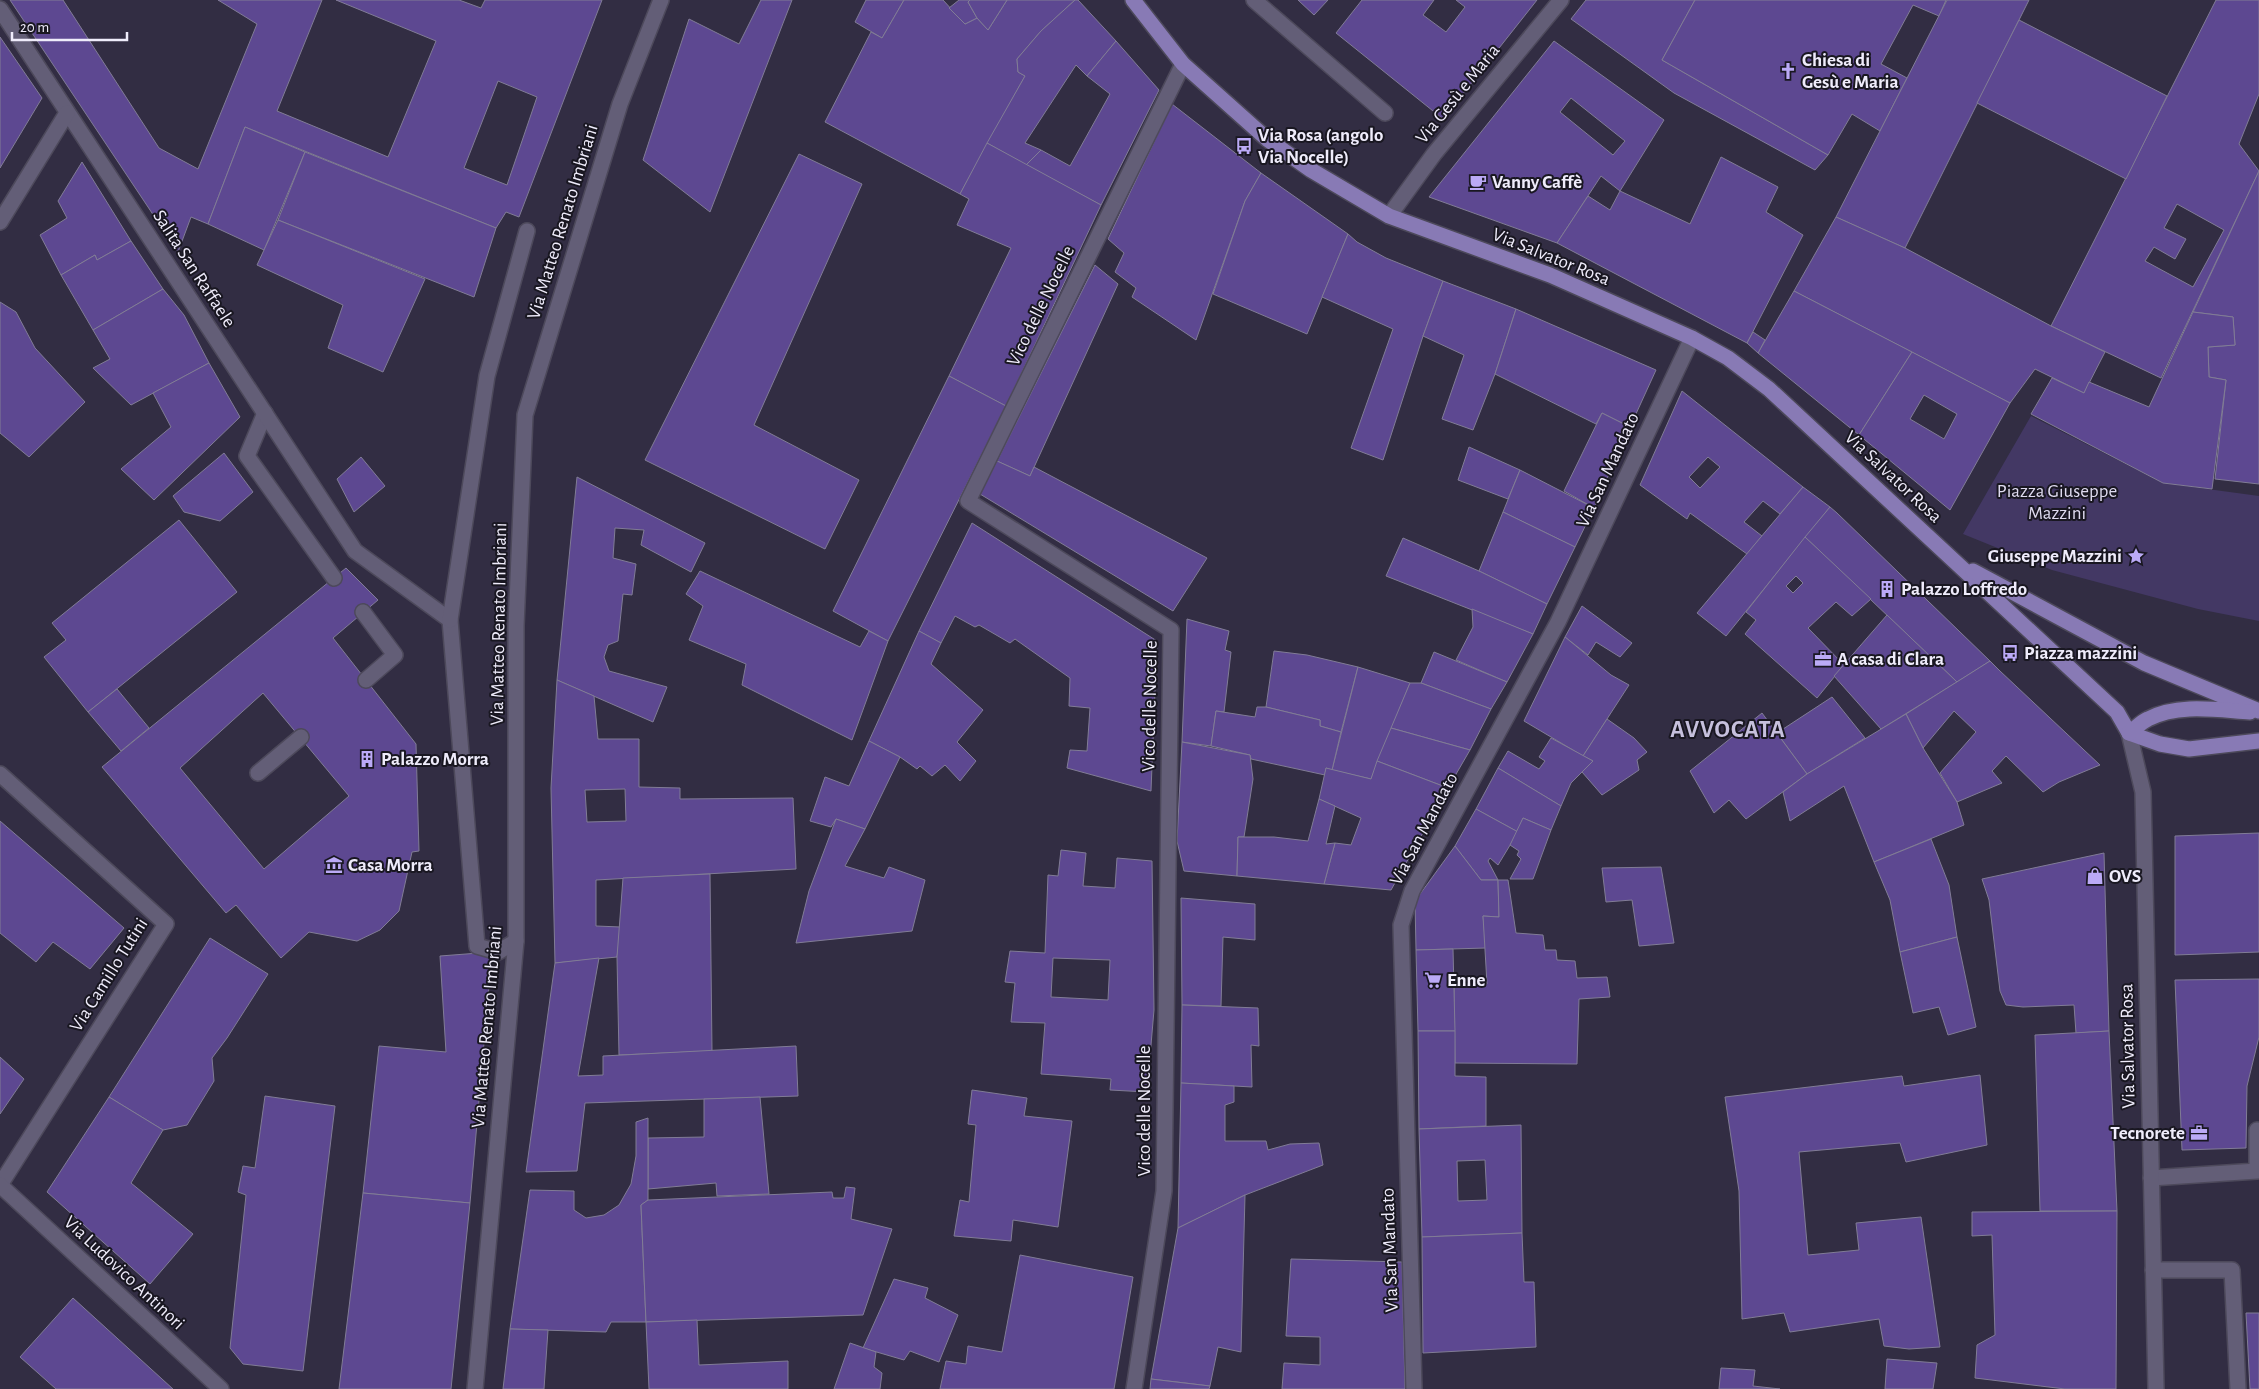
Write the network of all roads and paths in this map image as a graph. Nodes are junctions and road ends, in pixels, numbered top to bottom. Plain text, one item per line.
1 (661, 0) edge
2 (1133, 0) edge
3 (1254, 0) edge
4 (1561, 0) edge
5 (0, 9) edge
6 (1183, 64) junction
7 (67, 113) junction
8 (1386, 113) dead end
9 (1389, 216) junction
10 (0, 222) edge
11 (527, 231) dead end
12 (1692, 338) junction
13 (265, 413) junction
14 (1952, 559) junction
15 (334, 578) dead end
16 (363, 612) dead end
17 (450, 620) junction
18 (366, 680) dead end
19 (2259, 712) edge
20 (2130, 733) junction
21 (300, 737) dead end
22 (2259, 741) edge
23 (258, 773) dead end
24 (0, 774) edge
25 (516, 941) junction
26 (2257, 1130) dead end
27 (2151, 1178) junction
28 (0, 1185) edge
29 (2153, 1270) junction
30 (221, 1389) edge
31 (475, 1389) edge
32 (1134, 1389) edge
33 (1414, 1389) edge
34 (2156, 1389) edge
35 (2238, 1389) edge

1 - 25 street, Via Matteo Renato Imbriani
2 - 6 main road, Via Salvator Rosa
3 - 8 street
4 - 9 street, Via Gesù e Maria
5 - 7 street, Salita San Raffaele
6 - 9 main road, Via Salvator Rosa
6 - 32 street, Vico delle Nocelle
7 - 10 street
7 - 13 street, Salita San Raffaele
9 - 12 main road, Via Salvator Rosa
11 - 17 street
12 - 14 main road, Via Salvator Rosa
12 - 33 street, Via San Mandato
13 - 15 street
13 - 17 street, Salita San Raffaele
14 - 19 main road
14 - 20 main road
16 - 18 street
17 - 25 street
19 - 20 main road
20 - 22 main road
20 - 27 street, Via Salvator Rosa
21 - 23 street
24 - 28 street, Via Camillo Tutini
25 - 31 street, Via Matteo Renato Imbriani
26 - 27 street
27 - 29 street, Via Salvator Rosa
28 - 30 street, Via Ludovico Antinori
29 - 34 street, Via Salvator Rosa
29 - 35 street

